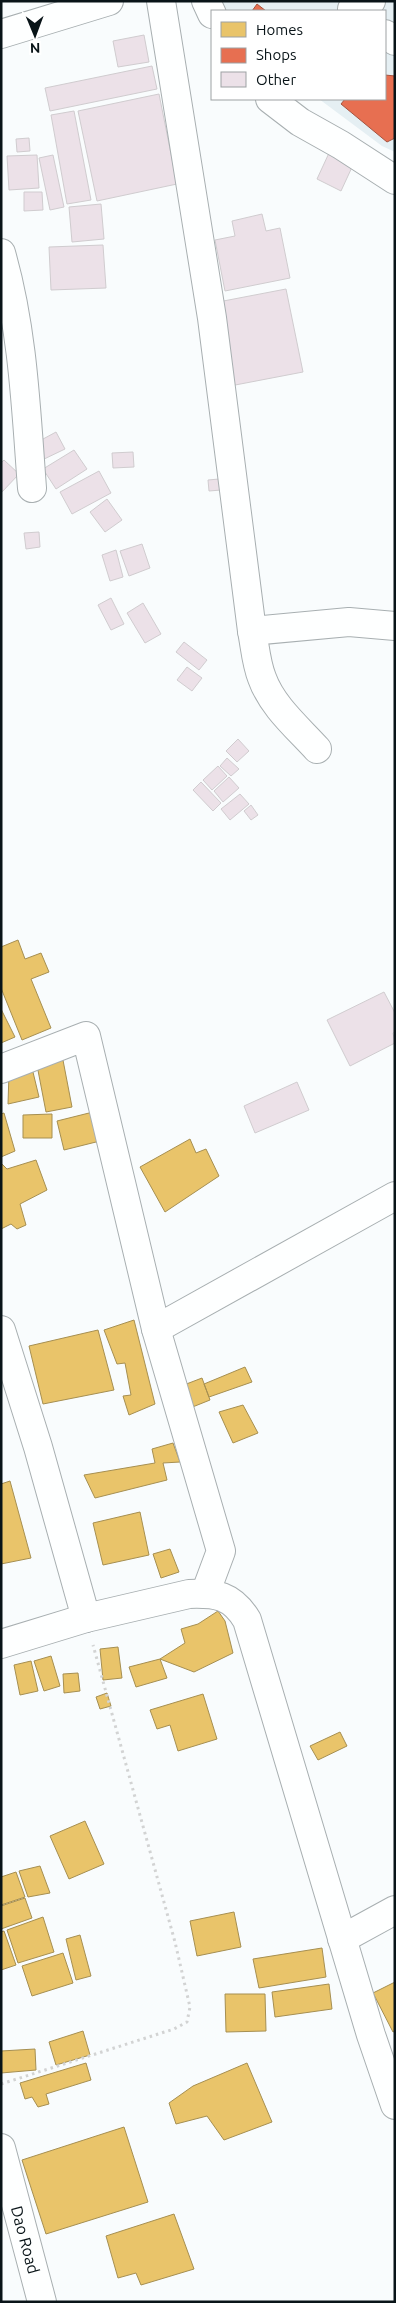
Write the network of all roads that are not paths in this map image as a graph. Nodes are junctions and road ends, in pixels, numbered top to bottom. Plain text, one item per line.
1 (109, 1) edge
2 (161, 1) edge
3 (1, 34) edge
4 (271, 100) edge
5 (395, 180) edge
6 (1, 253) edge
7 (12, 374) edge
8 (32, 488) dead end
9 (395, 626) edge
10 (252, 631) junction
11 (317, 749) dead end
12 (1, 1069) edge
13 (395, 1196) edge
14 (156, 1328) junction
15 (1, 1330) edge
16 (205, 1594) junction
17 (86, 1618) junction
18 (1, 1644) edge
19 (395, 1910) edge
20 (342, 1939) junction
21 (395, 2105) edge
22 (1, 2148) edge
23 (42, 2302) edge

1 - 3 main road
2 - 10 main road
4 - 5 main road
6 - 7 main road
7 - 8 main road
9 - 10 main road
10 - 11 main road
12 - 14 main road
13 - 14 main road
14 - 16 main road
15 - 17 main road
16 - 17 main road
16 - 20 main road
17 - 18 main road
19 - 20 main road
20 - 21 main road
22 - 23 main road, Dao Road

